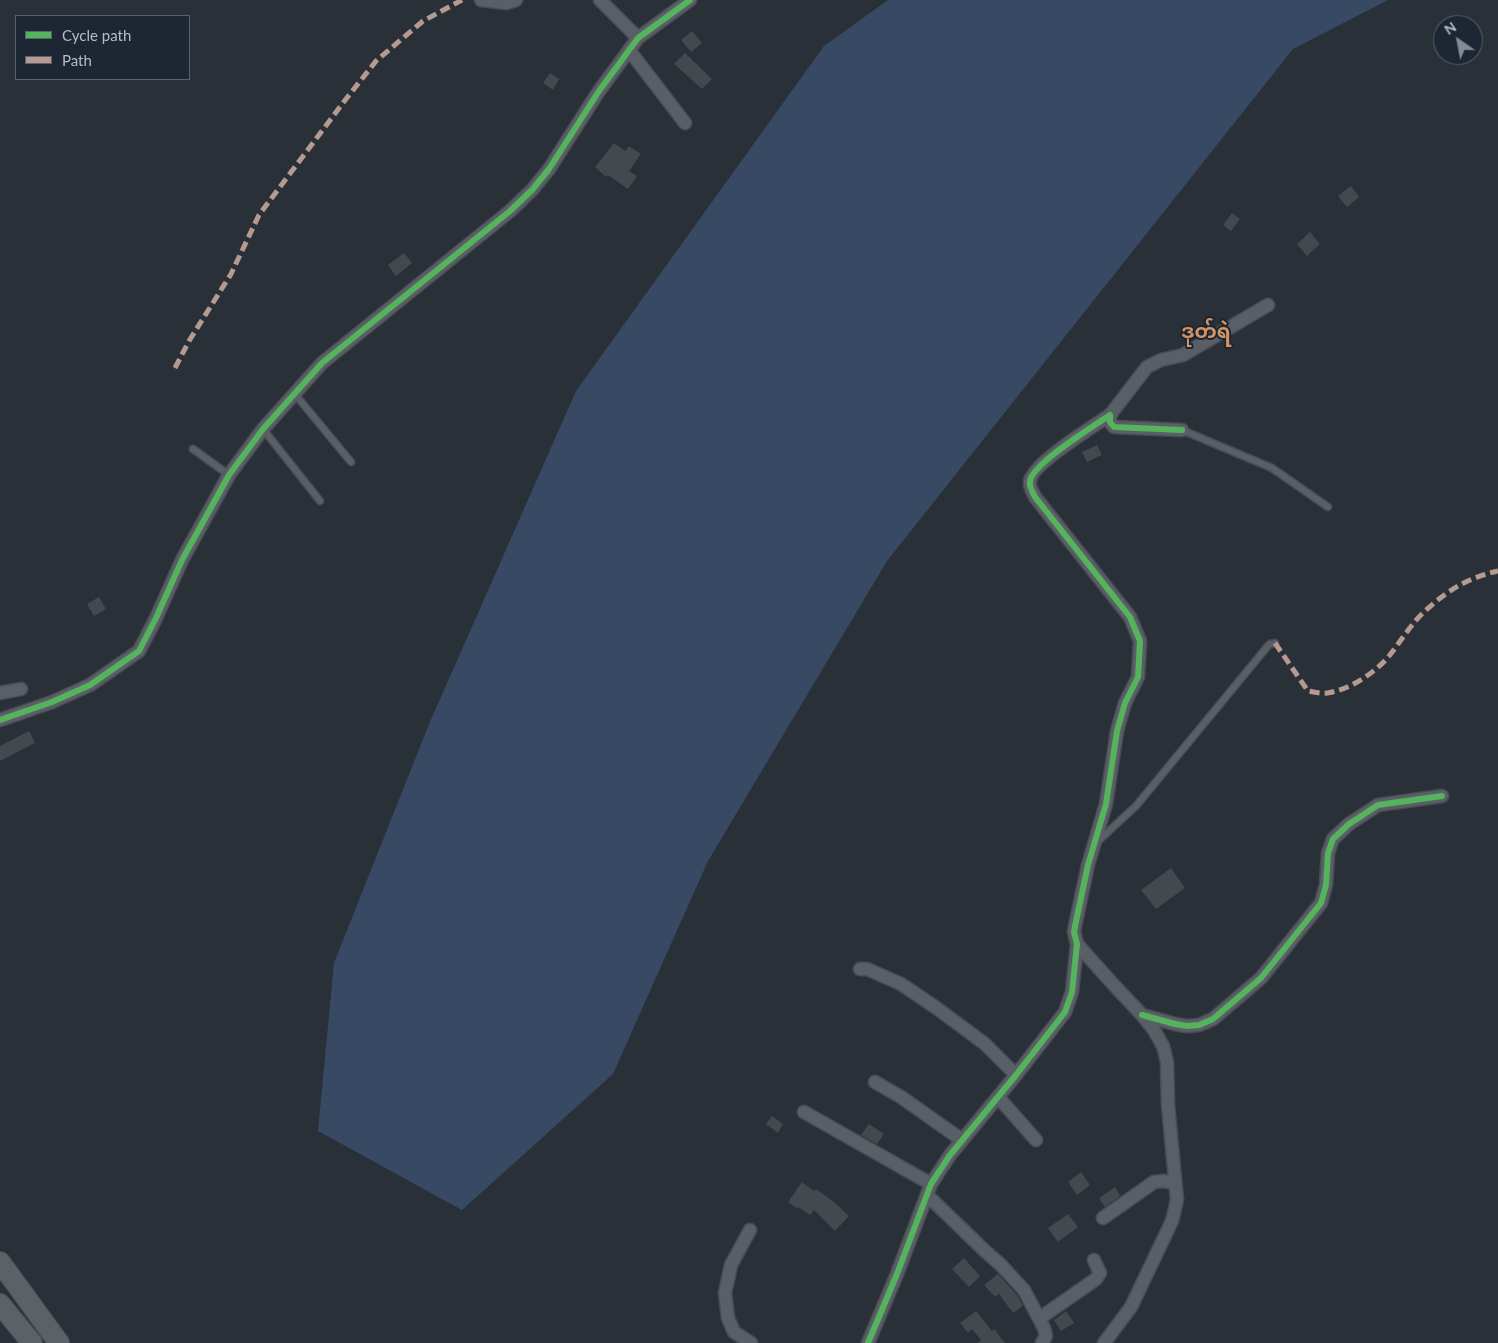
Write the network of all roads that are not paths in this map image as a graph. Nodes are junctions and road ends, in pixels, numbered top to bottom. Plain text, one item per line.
1 (481, 0) edge
2 (516, 0) edge
3 (600, 0) edge
4 (690, 0) edge
5 (638, 38) junction
6 (629, 50) junction
7 (685, 123) dead end
8 (1268, 305) dead end
9 (294, 394) junction
10 (1110, 415) junction
11 (263, 429) junction
12 (1182, 430) joint
13 (193, 448) dead end
14 (351, 462) dead end
15 (229, 475) junction
16 (320, 501) dead end
17 (1328, 507) dead end
18 (1275, 643) dead end
19 (21, 689) dead end
20 (0, 693) edge
21 (0, 720) edge
22 (1442, 796) dead end
23 (1094, 845) junction
24 (1076, 944) junction
25 (860, 969) dead end
26 (1142, 1015) junction
27 (1016, 1075) junction
28 (875, 1082) dead end
29 (998, 1097) junction
30 (804, 1112) dead end
31 (962, 1140) junction
32 (1036, 1140) dead end
33 (1174, 1183) junction
34 (929, 1190) junction
35 (1103, 1218) dead end
36 (750, 1230) dead end
37 (1094, 1260) dead end
38 (0, 1262) edge
39 (0, 1304) edge
40 (1040, 1318) junction
41 (32, 1343) edge
42 (59, 1343) edge
43 (751, 1343) edge
44 (868, 1343) edge
45 (1042, 1343) edge
46 (1104, 1343) edge

1 - 2 street
3 - 5 street
4 - 5 street
5 - 6 street
6 - 7 street
6 - 9 street
8 - 10 street
9 - 11 street
9 - 14 lane
10 - 12 street
10 - 23 street
11 - 15 street
11 - 16 lane
12 - 17 lane
13 - 15 lane
15 - 21 street
18 - 23 lane
19 - 20 street
22 - 26 street
23 - 24 street
24 - 26 street
24 - 27 street
25 - 27 street
26 - 33 street
27 - 29 street
28 - 31 street
29 - 31 street
29 - 32 street
30 - 34 street
31 - 34 street
33 - 35 street
33 - 46 street
34 - 40 street
34 - 44 street
36 - 43 street
37 - 40 street
38 - 42 main road
39 - 41 main road
40 - 45 street

